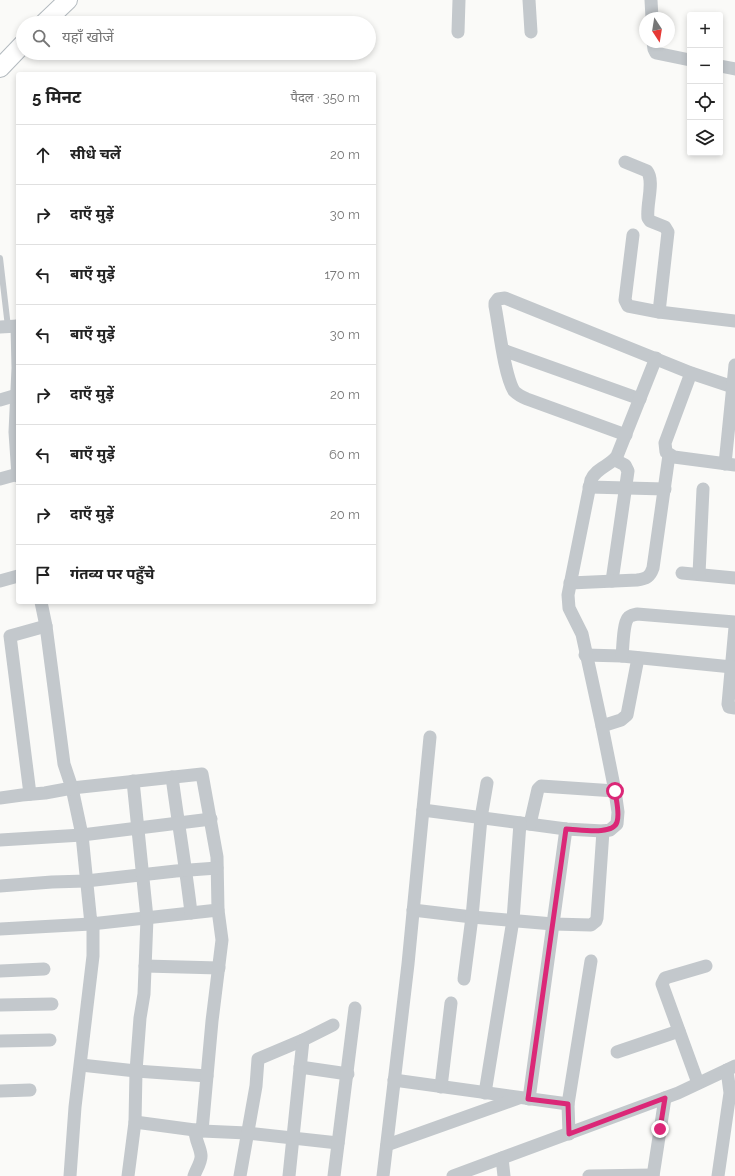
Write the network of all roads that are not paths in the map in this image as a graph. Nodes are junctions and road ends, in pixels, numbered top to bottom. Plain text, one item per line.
1 (68, 0) edge
2 (459, 0) edge
3 (529, 0) edge
4 (651, 0) edge
5 (652, 12) edge
6 (51, 16) edge
7 (458, 32) dead end
8 (531, 32) dead end
9 (654, 48) edge
10 (16, 51) edge
11 (687, 59) edge
12 (723, 67) edge
13 (0, 68) edge
14 (735, 69) edge
15 (625, 162) dead end
16 (633, 235) dead end
17 (0, 258) edge
18 (659, 312) junction
19 (735, 321) edge
20 (11, 327) edge
21 (503, 350) junction
22 (656, 358) junction
23 (691, 373) junction
24 (734, 376) edge
25 (16, 384) edge
26 (16, 395) edge
27 (640, 399) junction
28 (0, 400) edge
29 (16, 414) edge
30 (626, 435) junction
31 (16, 446) edge
32 (669, 455) junction
33 (614, 460) junction
34 (730, 464) edge
35 (16, 475) edge
36 (0, 479) edge
37 (589, 487) junction
38 (626, 487) junction
39 (664, 489) junction
40 (703, 489) dead end
41 (682, 573) dead end
42 (699, 574) junction
43 (16, 577) edge
44 (735, 578) edge
45 (0, 581) edge
46 (612, 581) junction
47 (570, 583) junction
48 (41, 604) edge
49 (735, 622) edge
50 (46, 626) junction
51 (735, 627) edge
52 (586, 655) junction
53 (622, 656) junction
54 (638, 658) junction
55 (732, 667) junction
56 (735, 708) edge
57 (602, 726) junction
58 (430, 737) dead end
59 (172, 777) junction
60 (133, 781) junction
61 (488, 783) dead end
62 (72, 788) junction
63 (615, 791) junction
64 (30, 794) junction
65 (0, 798) edge
66 (423, 810) junction
67 (481, 818) junction
68 (211, 819) junction
69 (525, 823) junction
70 (178, 824) junction
71 (138, 829) junction
72 (566, 829) junction
73 (603, 831) junction
74 (82, 835) junction
75 (0, 840) edge
76 (217, 868) junction
77 (186, 870) junction
78 (142, 875) junction
79 (86, 881) junction
80 (0, 886) edge
81 (218, 910) junction
82 (413, 910) junction
83 (192, 913) junction
84 (472, 917) junction
85 (147, 918) junction
86 (513, 920) junction
87 (92, 924) junction
88 (553, 924) junction
89 (0, 929) edge
90 (591, 961) dead end
91 (145, 966) junction
92 (706, 966) dead end
93 (219, 968) junction
94 (44, 969) dead end
95 (0, 971) edge
96 (464, 979) dead end
97 (451, 1003) dead end
98 (52, 1004) dead end
99 (0, 1005) edge
100 (355, 1008) dead end
101 (333, 1025) dead end
102 (679, 1031) junction
103 (50, 1040) dead end
104 (303, 1040) junction
105 (0, 1041) edge
106 (616, 1052) dead end
107 (81, 1065) junction
108 (300, 1067) junction
109 (731, 1068) edge
110 (136, 1071) junction
111 (348, 1074) junction
112 (207, 1076) junction
113 (394, 1080) junction
114 (698, 1083) junction
115 (441, 1087) junction
116 (30, 1090) dead end
117 (0, 1092) edge
118 (485, 1093) junction
119 (524, 1098) junction
120 (665, 1098) junction
121 (568, 1104) junction
122 (135, 1122) junction
123 (199, 1130) junction
124 (248, 1133) junction
125 (569, 1134) junction
126 (293, 1137) junction
127 (338, 1143) junction
128 (387, 1145) junction
129 (502, 1158) junction
130 (653, 1175) edge
131 (70, 1176) edge
132 (128, 1176) edge
133 (194, 1176) edge
134 (240, 1176) edge
135 (289, 1176) edge
136 (334, 1176) edge
137 (383, 1176) edge
138 (453, 1176) edge
139 (504, 1176) edge
140 (589, 1176) edge
141 (718, 1176) edge

1 - 6 street
2 - 7 street
3 - 8 street
4 - 5 street
9 - 11 street
10 - 13 street
12 - 14 street
15 - 18 street
16 - 18 street
17 - 20 lane
18 - 19 street
20 - 25 street
21 - 22 street
21 - 27 street
21 - 30 street
22 - 23 street
22 - 27 street
23 - 24 street
23 - 32 street
24 - 34 street
26 - 28 street
27 - 30 street
29 - 31 street
30 - 33 street
32 - 34 street
32 - 39 street
33 - 37 street
33 - 38 street
35 - 36 street
37 - 38 street
37 - 47 street
38 - 39 street
38 - 46 street
39 - 46 street
40 - 42 street
41 - 42 street
42 - 44 street
43 - 45 street
46 - 47 street
47 - 52 street
48 - 50 street
49 - 53 street
50 - 62 street
50 - 64 street
51 - 55 street
52 - 53 street
52 - 57 street
53 - 54 street
54 - 55 street
54 - 57 street
55 - 56 street
57 - 63 street
58 - 66 street
59 - 60 street
59 - 68 street
59 - 70 street
60 - 62 street
60 - 71 street
61 - 67 street
62 - 64 street
62 - 74 street
63 - 69 street
63 - 73 street
64 - 65 street
66 - 67 street
66 - 82 street
67 - 69 street
67 - 84 street
68 - 70 street
68 - 76 street
69 - 72 street
69 - 86 street
70 - 71 street
70 - 77 street
71 - 74 street
71 - 78 street
72 - 73 street
72 - 88 street
73 - 88 street
74 - 75 street
74 - 79 street
76 - 77 street
76 - 81 street
77 - 78 street
77 - 83 street
78 - 79 street
78 - 85 street
79 - 80 street
79 - 87 street
81 - 83 street
81 - 93 street
82 - 84 street
82 - 113 street
83 - 85 street
84 - 86 street
84 - 96 street
85 - 87 street
85 - 91 street
86 - 88 street
86 - 118 street
87 - 89 street
87 - 107 street
88 - 119 street
90 - 121 street
91 - 93 street
91 - 110 street
92 - 102 street
93 - 112 street
94 - 95 street
97 - 115 street
98 - 99 street
100 - 111 street
101 - 104 street
102 - 106 street
102 - 114 street
103 - 105 street
104 - 108 street
104 - 124 street
107 - 110 street
107 - 131 street
108 - 111 street
108 - 126 street
109 - 114 street
109 - 141 street
110 - 112 street
110 - 122 street
111 - 127 street
112 - 123 street
113 - 115 street
113 - 128 street
114 - 120 street
115 - 118 street
116 - 117 street
118 - 119 street
119 - 121 street
119 - 128 street
120 - 125 street
120 - 130 street
121 - 125 street
122 - 123 street
122 - 132 street
123 - 124 street
123 - 133 street
124 - 126 street
124 - 134 street
125 - 129 street
126 - 127 street
126 - 135 street
127 - 136 street
128 - 137 street
129 - 138 street
129 - 139 street
130 - 140 street

